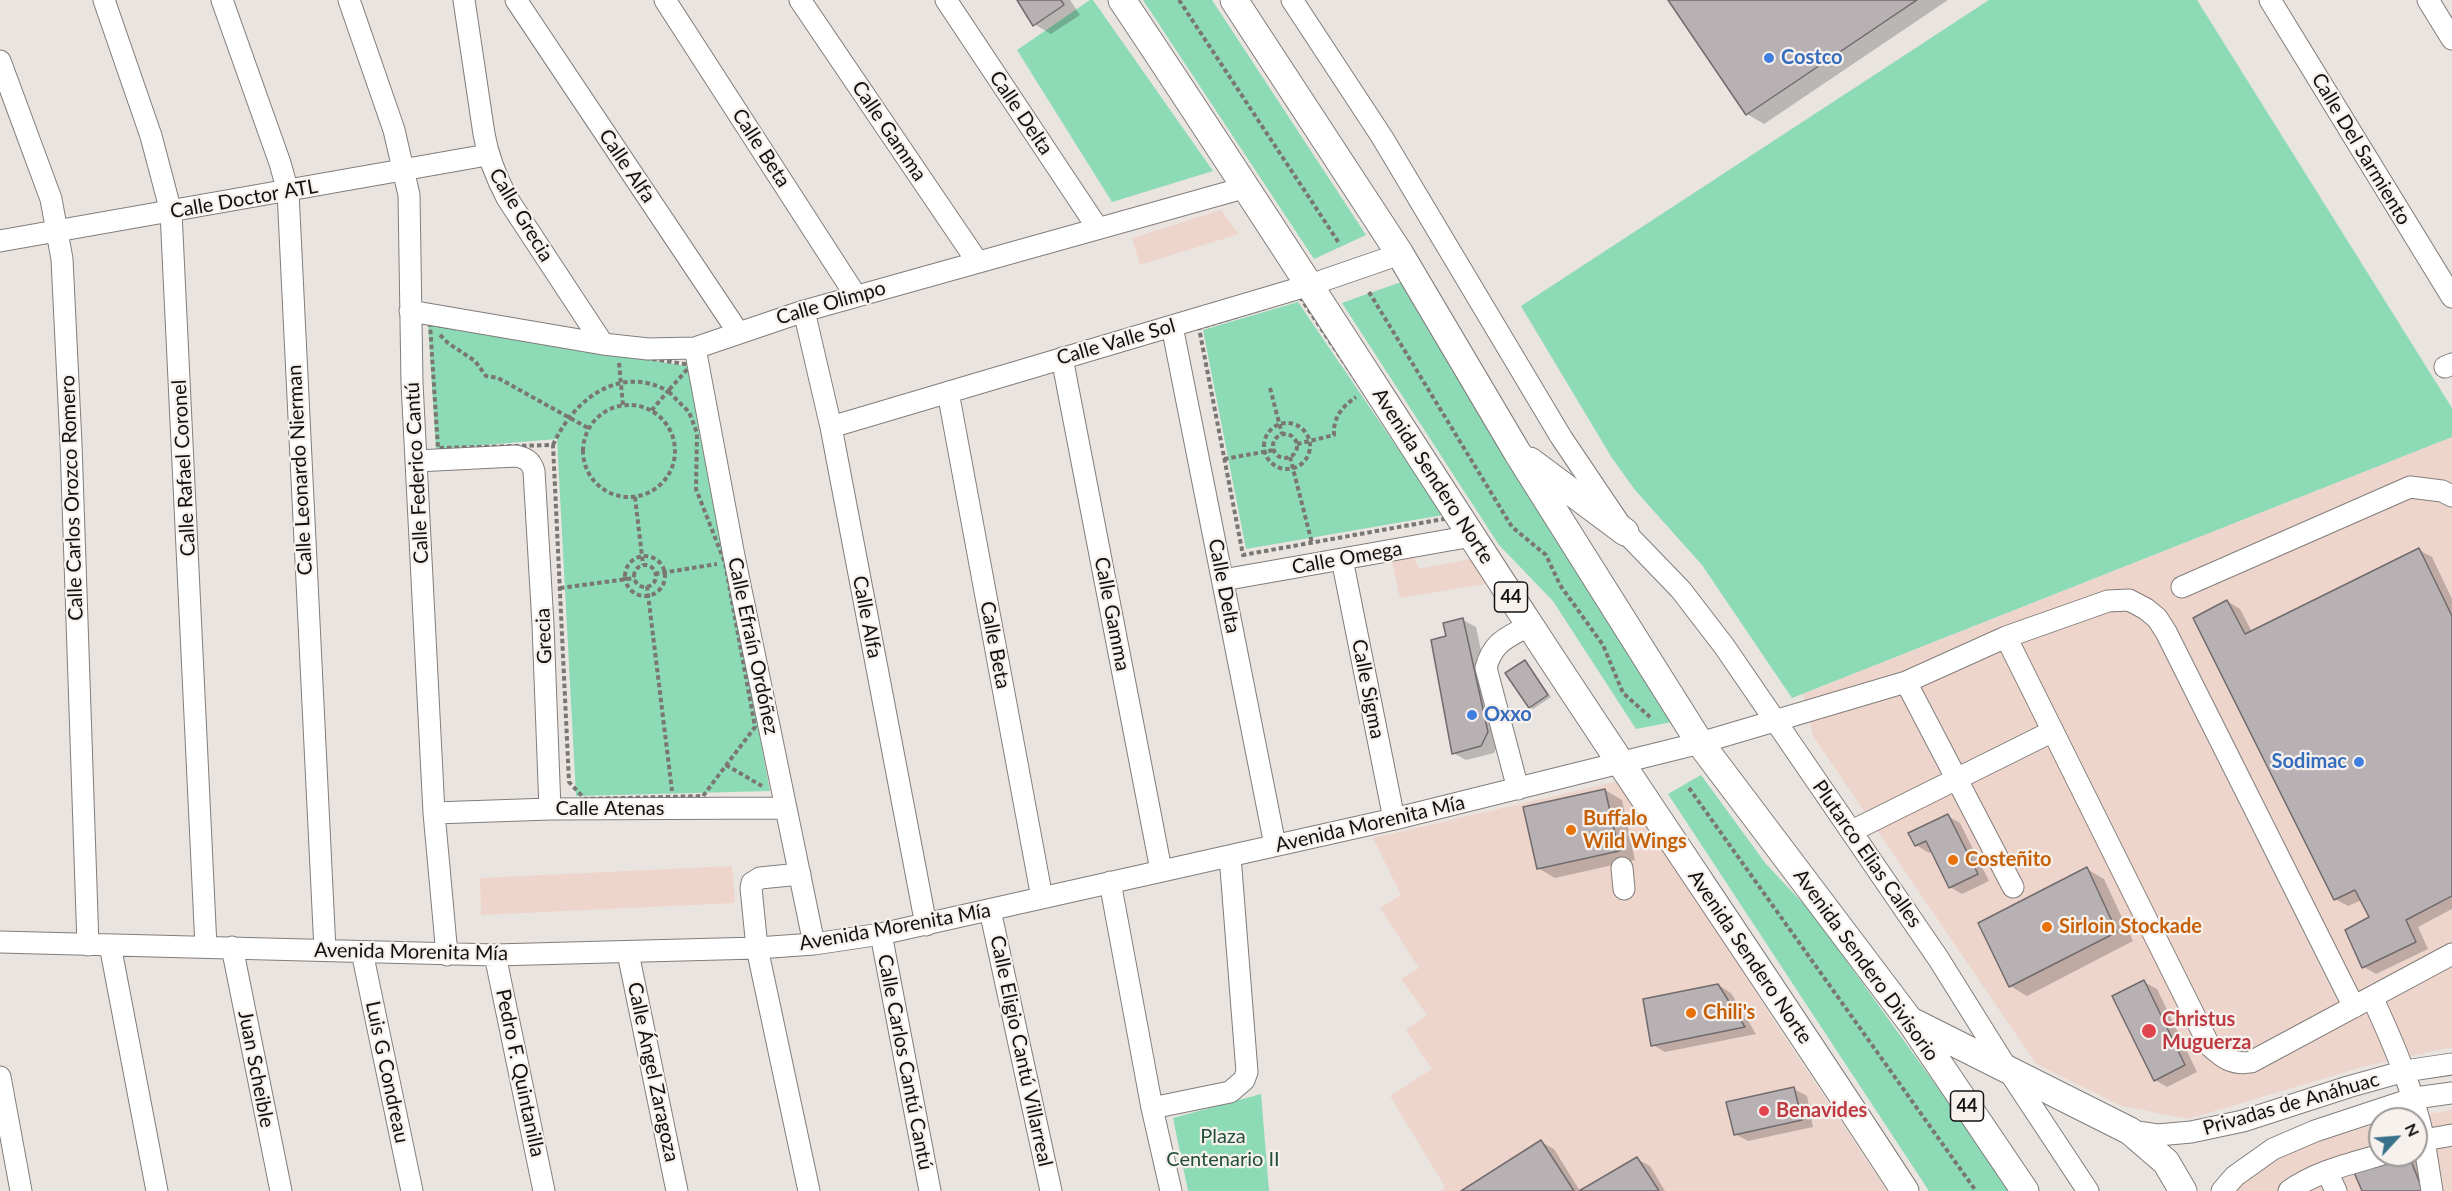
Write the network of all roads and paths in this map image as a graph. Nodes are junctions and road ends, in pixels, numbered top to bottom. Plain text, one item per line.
1 (104, 0) edge
2 (222, 0) edge
3 (348, 0) edge
4 (464, 0) edge
5 (516, 0) edge
6 (665, 0) edge
7 (800, 0) edge
8 (946, 0) edge
9 (1122, 0) edge
10 (1179, 0) edge
11 (1234, 0) edge
12 (1292, 0) edge
13 (2270, 0) edge
14 (2428, 0) edge
15 (2452, 39) edge
16 (0, 61) edge
17 (488, 155) junction
18 (404, 171) junction
19 (1247, 186) junction
20 (288, 192) junction
21 (171, 212) junction
22 (1097, 227) junction
23 (58, 230) junction
24 (0, 241) edge
25 (1339, 243) dead end
26 (1400, 254) junction
27 (977, 261) junction
28 (1310, 285) junction
29 (1369, 292) dead end
30 (856, 296) junction
31 (2452, 297) edge
32 (410, 310) junction
33 (804, 311) junction
34 (430, 324) junction
35 (1172, 326) junction
36 (738, 332) junction
37 (695, 348) junction
38 (610, 349) junction
39 (1062, 358) junction
40 (620, 382) junction
41 (1270, 388) dead end
42 (668, 391) junction
43 (1364, 391) junction
44 (948, 392) junction
45 (623, 405) junction
46 (651, 411) junction
47 (569, 418) junction
48 (1279, 424) junction
49 (831, 427) junction
50 (588, 428) junction
51 (1282, 434) junction
52 (1310, 442) junction
53 (1297, 444) junction
54 (554, 445) junction
55 (1274, 450) junction
56 (1263, 451) junction
57 (1517, 452) junction
58 (1290, 457) junction
59 (1224, 459) junction
60 (416, 460) junction
61 (1293, 469) junction
62 (2452, 496) edge
63 (635, 497) junction
64 (1625, 532) junction
65 (1472, 536) junction
66 (1312, 543) junction
67 (642, 556) junction
68 (1342, 559) junction
69 (725, 563) junction
70 (643, 566) junction
71 (664, 573) junction
72 (655, 574) junction
73 (635, 578) junction
74 (1222, 579) junction
75 (625, 580) junction
76 (647, 586) junction
77 (2182, 587) dead end
78 (560, 588) junction
79 (647, 595) junction
80 (1530, 626) junction
81 (2006, 637) junction
82 (1906, 682) junction
83 (1650, 717) dead end
84 (1776, 722) junction
85 (2053, 731) junction
86 (1700, 743) junction
87 (1621, 764) junction
88 (726, 765) junction
89 (1956, 779) junction
90 (1689, 788) dead end
91 (1518, 789) junction
92 (770, 791) dead end
93 (673, 796) junction
94 (786, 808) junction
95 (550, 809) junction
96 (434, 813) junction
97 (1394, 819) junction
98 (1852, 831) junction
99 (1275, 845) junction
100 (1230, 856) junction
101 (1622, 868) dead end
102 (1161, 870) junction
103 (800, 874) junction
104 (1110, 882) junction
105 (2013, 887) dead end
106 (1624, 889) dead end
107 (1042, 898) junction
108 (990, 910) junction
109 (926, 925) junction
110 (881, 934) junction
111 (0, 942) edge
112 (814, 944) junction
113 (88, 945) junction
114 (110, 945) junction
115 (206, 947) junction
116 (232, 947) junction
117 (757, 948) junction
118 (325, 950) junction
119 (362, 952) junction
120 (628, 953) junction
121 (2452, 954) edge
122 (447, 955) junction
123 (495, 956) junction
124 (2363, 1002) junction
125 (1910, 1021) junction
126 (2452, 1064) edge
127 (2008, 1070) junction
128 (2405, 1071) junction
129 (0, 1077) edge
130 (2452, 1093) edge
131 (2415, 1098) junction
132 (1152, 1107) junction
133 (2416, 1107) edge
134 (2130, 1131) junction
135 (2452, 1136) edge
136 (2428, 1140) edge
137 (2368, 1159) edge
138 (2426, 1167) edge
139 (2327, 1172) junction
140 (21, 1191) edge
141 (157, 1191) edge
142 (281, 1191) edge
143 (412, 1191) edge
144 (544, 1191) edge
145 (677, 1191) edge
146 (809, 1191) edge
147 (930, 1191) edge
148 (1052, 1191) edge
149 (1171, 1191) edge
150 (1905, 1191) edge
151 (1976, 1191) edge
152 (2025, 1191) edge
153 (2088, 1191) edge
154 (2183, 1191) edge
155 (2222, 1191) edge
156 (2289, 1191) edge
157 (2336, 1191) edge
158 (2432, 1191) edge

1 - 21 street, Calle Rafael Coronel
2 - 20 street, Calle Leonardo Nierman
3 - 18 street, Calle Federico Cantú
4 - 17 street, Calle Grecia
5 - 36 street, Calle Alfa
6 - 30 street, Calle Beta
7 - 27 street, Calle Gamma
8 - 22 street, Calle Delta
9 - 19 main road, Avenida Sendero Norte / 44
10 - 25 path
11 - 26 main road, 44
12 - 64 street
13 - 31 street, Calle Del Sarmiento
14 - 15 street
16 - 23 street, Calle Carlos Orozco Romero
17 - 18 street, Calle Doctor ATL
17 - 38 street, Calle Grecia
18 - 20 street, Calle Doctor ATL
18 - 32 street, Calle Federico Cantú
19 - 22 street, Calle Olimpo
19 - 28 main road, Avenida Sendero Norte / 44
20 - 21 street, Calle Doctor ATL
20 - 118 street, Calle Leonardo Nierman
21 - 23 street, Calle Doctor ATL
21 - 115 street, Calle Rafael Coronel
22 - 27 street, Calle Olimpo
23 - 24 street, Calle Doctor ATL
23 - 113 street, Calle Carlos Orozco Romero
26 - 28 street, Calle Valle Sol
26 - 57 main road, 44
27 - 30 street, Calle Olimpo
28 - 35 street, Calle Valle Sol
28 - 65 main road, Avenida Sendero Norte / 44
29 - 83 path
30 - 33 street, Calle Olimpo
32 - 38 street, Calle Olimpo
32 - 60 street, Calle Federico Cantú
33 - 36 street, Calle Olimpo
33 - 49 street, Calle Alfa
34 - 38 path
34 - 47 path
34 - 54 path
35 - 39 street, Calle Valle Sol
35 - 74 street, Calle Delta
36 - 37 street, Calle Olimpo
37 - 38 street, Calle Olimpo
37 - 94 street, Calle Efraín Ordóñez
38 - 40 path
38 - 42 path
39 - 44 street, Calle Valle Sol
39 - 102 street, Calle Gamma
40 - 42 path
40 - 45 path
40 - 47 path
41 - 48 path
42 - 46 path
42 - 69 path
43 - 52 path
43 - 59 path
43 - 66 path
44 - 49 street, Calle Valle Sol
44 - 107 street, Calle Beta
45 - 46 path
45 - 50 path
46 - 63 path
47 - 50 path
47 - 54 path
48 - 51 path
48 - 52 path
48 - 56 path
49 - 109 street, Calle Alfa
50 - 63 path
51 - 53 path
51 - 55 path
52 - 53 path
52 - 61 path
53 - 58 path
54 - 78 path
55 - 56 path
55 - 58 path
56 - 59 path
56 - 61 path
57 - 64 main road
57 - 86 main road, 44
58 - 61 path
59 - 66 path
60 - 95 street, Grecia
60 - 96 street, Calle Federico Cantú
61 - 66 path
62 - 77 street
63 - 67 path
64 - 84 street, Plutarco Elias Calles
65 - 68 street, Calle Omega
65 - 80 main road, Avenida Sendero Norte / 44
67 - 70 path
67 - 71 path
67 - 75 path
68 - 74 street, Calle Omega
68 - 97 street, Calle Sigma
69 - 71 path
69 - 88 path
70 - 72 path
70 - 73 path
71 - 72 path
71 - 79 path
72 - 76 path
73 - 75 path
73 - 76 path
74 - 99 street, Calle Delta
75 - 78 path
75 - 79 path
76 - 79 path
78 - 93 path
79 - 93 path
80 - 87 main road, Avenida Sendero Norte / 44
80 - 91 street
81 - 82 street, Avenida Morenita Mía
81 - 85 street
81 - 124 street, Avenida Morenita Mía
82 - 84 street, Avenida Morenita Mía
82 - 89 street
84 - 86 street, Avenida Morenita Mía
84 - 98 street, Plutarco Elias Calles
85 - 89 street
85 - 124 street
86 - 87 street, Avenida Morenita Mía
86 - 125 main road, Avenida Sendero Divisorio / 44
87 - 91 street, Avenida Morenita Mía
87 - 150 main road, Avenida Sendero Norte / 44
88 - 92 path
88 - 93 path
89 - 98 street
89 - 105 street
90 - 151 path
91 - 97 street, Avenida Morenita Mía
94 - 95 street, Calle Atenas
94 - 103 street, Calle Efraín Ordóñez
95 - 96 street, Calle Atenas
96 - 122 street, Calle Federico Cantú
97 - 99 street, Avenida Morenita Mía
98 - 127 street, Plutarco Elias Calles
99 - 100 street, Avenida Morenita Mía
100 - 102 street, Avenida Morenita Mía
100 - 132 street
101 - 106 street
102 - 104 street, Avenida Morenita Mía
103 - 112 street, Calle Efraín Ordóñez
103 - 117 street
104 - 107 street, Avenida Morenita Mía
104 - 132 street
107 - 108 street, Avenida Morenita Mía
108 - 109 street, Avenida Morenita Mía
108 - 148 street, Calle Eligio Cantú Villarreal
109 - 110 street, Avenida Morenita Mía
110 - 112 street, Avenida Morenita Mía
110 - 147 street, Calle Carlos Cantú Cantú
111 - 113 street, Avenida Morenita Mía
112 - 117 street, Avenida Morenita Mía
113 - 114 street, Avenida Morenita Mía
114 - 115 street, Avenida Morenita Mía
114 - 141 street
115 - 116 street, Avenida Morenita Mía
116 - 118 street, Avenida Morenita Mía
116 - 142 street, Juan Scheible
117 - 120 street, Avenida Morenita Mía
117 - 146 street
118 - 119 street, Avenida Morenita Mía
119 - 122 street, Avenida Morenita Mía
119 - 143 street, Luis G Condreau
120 - 123 street, Avenida Morenita Mía
120 - 145 street, Calle Ángel Zaragoza
121 - 124 street
122 - 123 street, Avenida Morenita Mía
123 - 144 street, Pedro F. Quintanilla
124 - 128 street, Avenida Morenita Mía
125 - 127 main road
125 - 152 main road, Avenida Sendero Divisorio / 44
126 - 128 street, Privadas de Anáhuac
127 - 134 main road
127 - 153 street, Plutarco Elias Calles
128 - 131 street, Avenida Morenita Mía
128 - 134 street, Privadas de Anáhuac
129 - 140 street
130 - 131 street, Privadas de Anáhuac
131 - 133 street, Avenida Morenita Mía
131 - 155 street, Privadas de Anáhuac
132 - 149 street
134 - 154 main road
135 - 136 street
137 - 139 street
138 - 158 street, Avenida Morenita Mía
139 - 156 street
139 - 157 street

